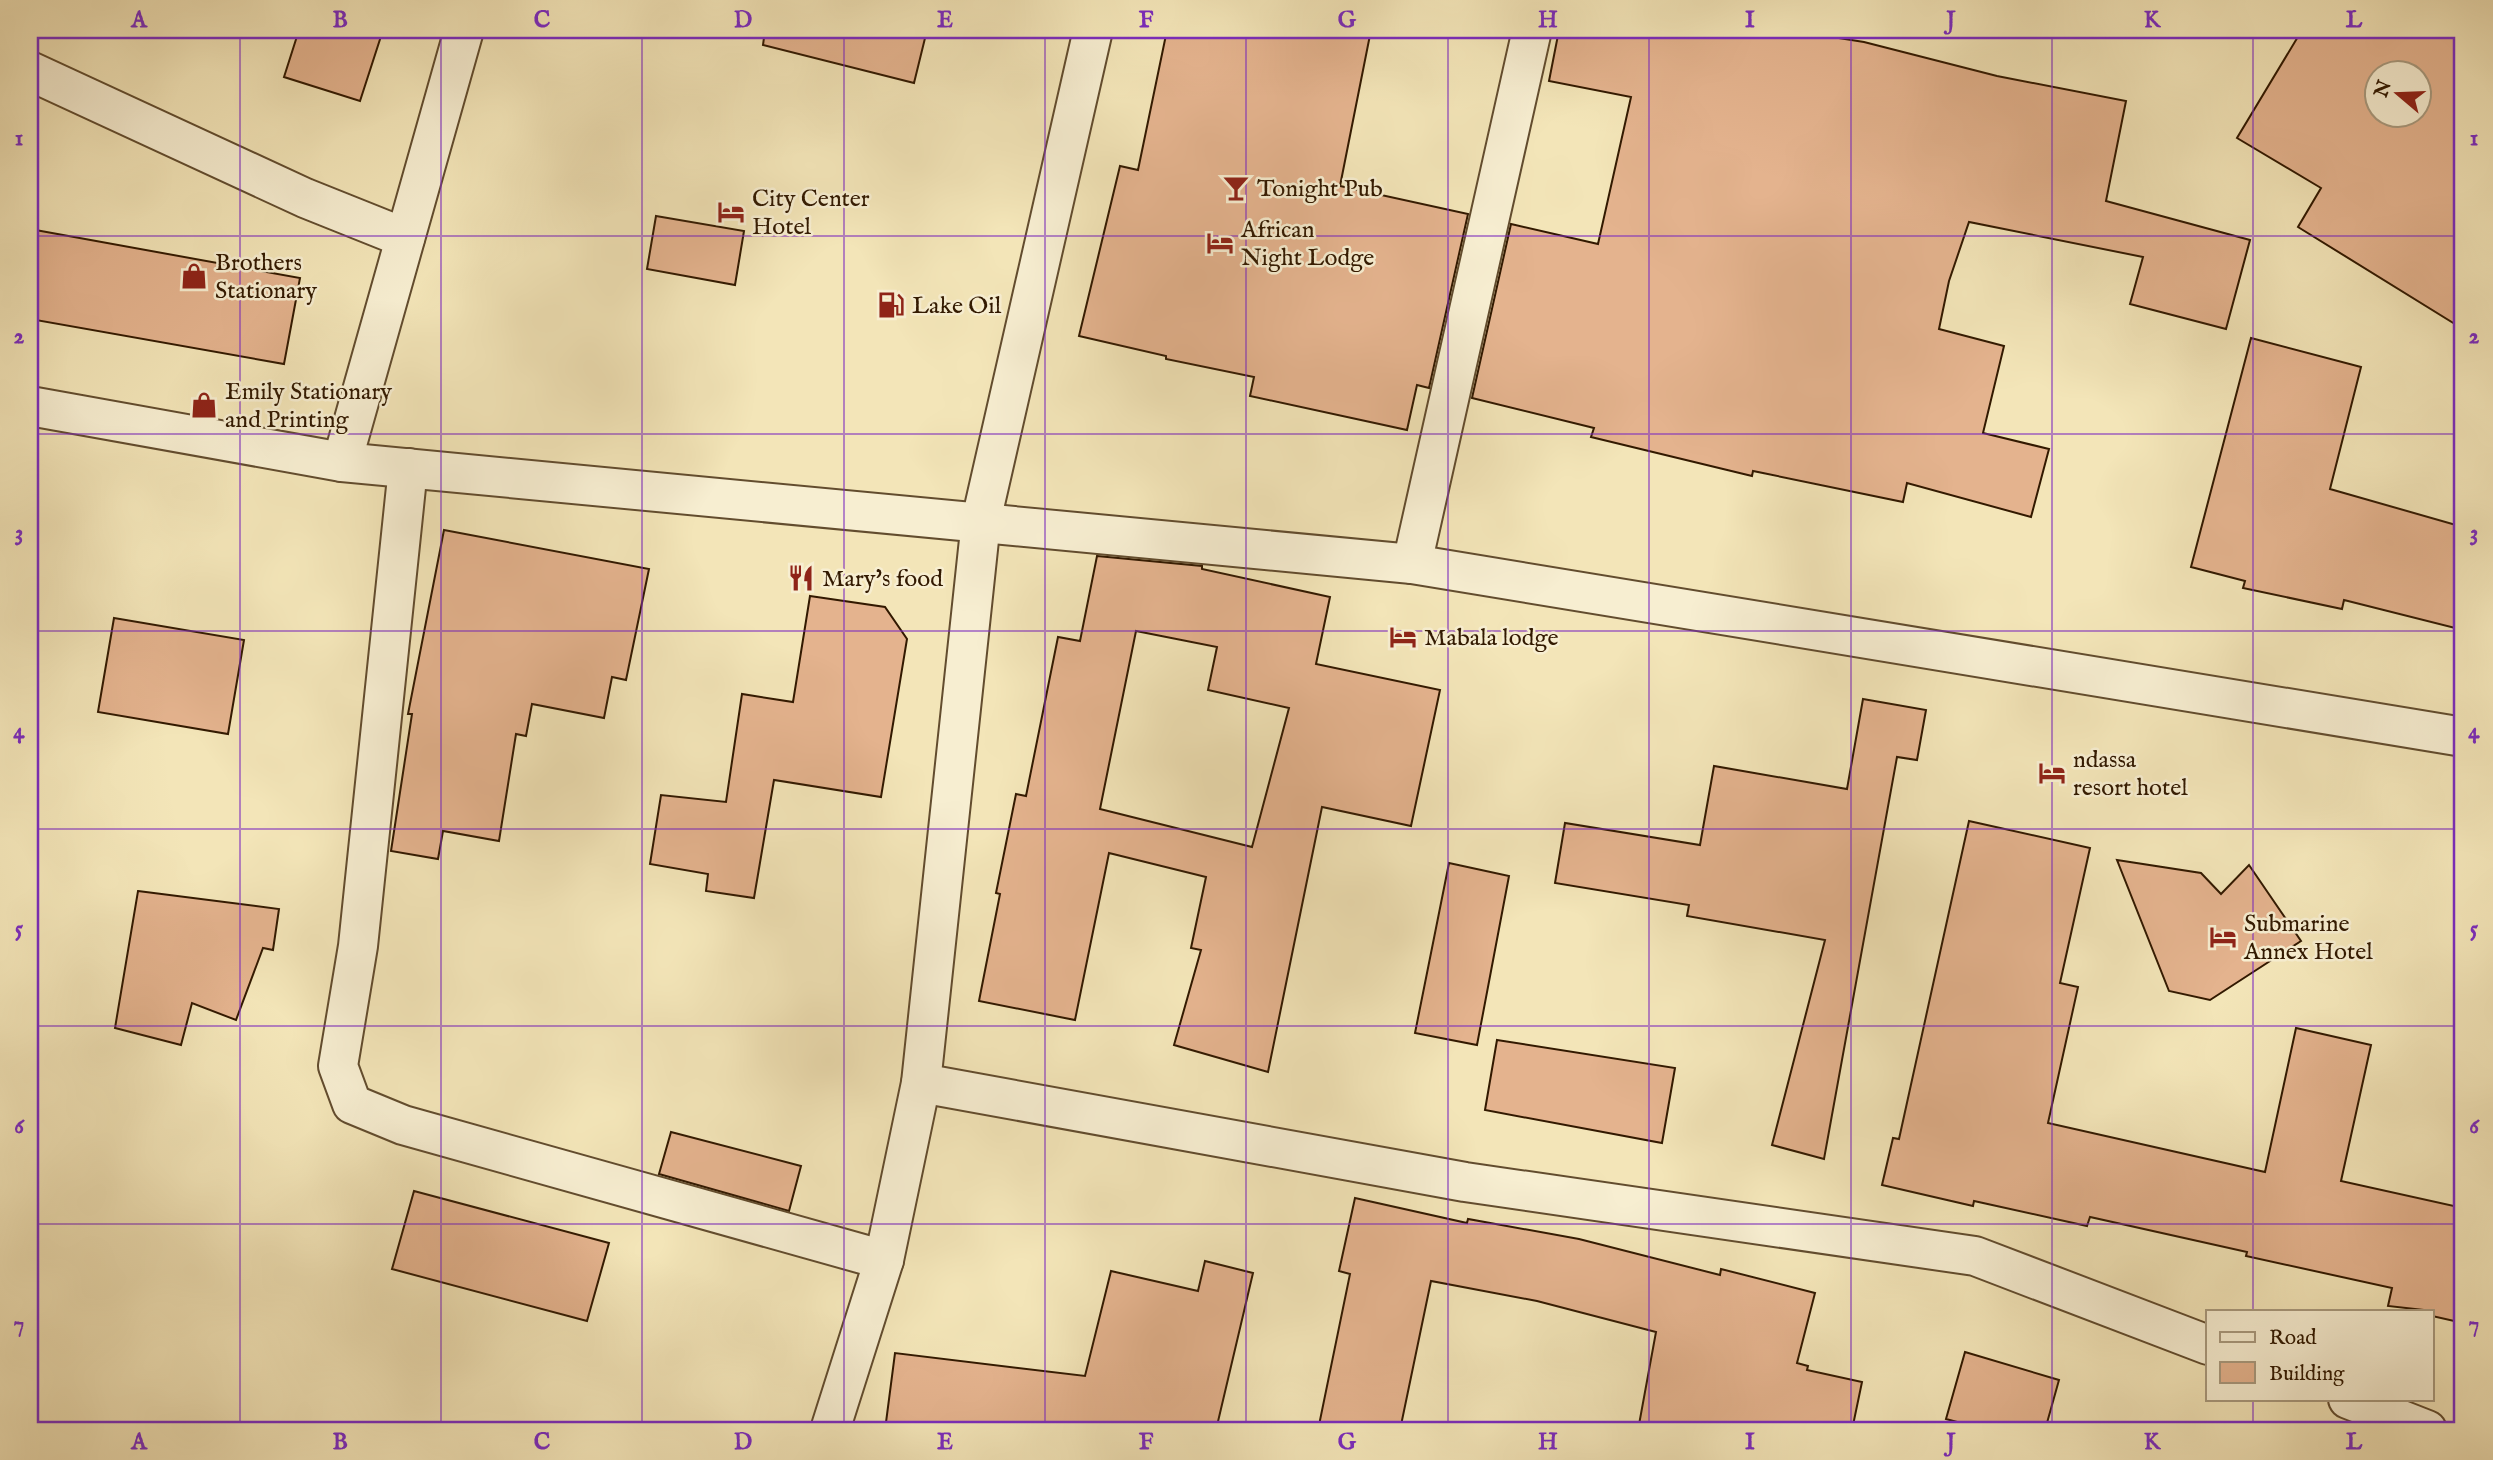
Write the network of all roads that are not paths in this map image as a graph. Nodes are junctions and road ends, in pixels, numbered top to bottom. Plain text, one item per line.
1 (464, 30) edge
2 (1093, 30) edge
3 (1532, 30) edge
4 (30, 71) edge
5 (405, 238) junction
6 (30, 406) edge
7 (342, 462) junction
8 (408, 468) junction
9 (981, 521) junction
10 (1412, 564) junction
11 (2463, 737) edge
12 (921, 1083) junction
13 (884, 1260) junction
14 (2206, 1344) edge
15 (2351, 1400) edge
16 (830, 1430) edge
17 (2427, 1430) edge

1 - 5 street
2 - 9 street
3 - 10 street
4 - 5 street
5 - 7 street
6 - 7 street
7 - 8 street
8 - 9 street
8 - 13 street
9 - 10 street
9 - 12 street
10 - 11 street
12 - 13 street
12 - 14 street
13 - 16 street
15 - 17 street

